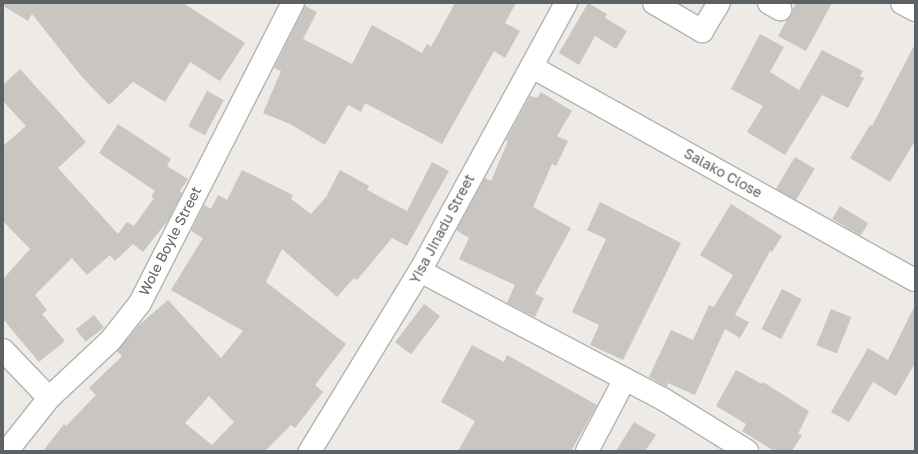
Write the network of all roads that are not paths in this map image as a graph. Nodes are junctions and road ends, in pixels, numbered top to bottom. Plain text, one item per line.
1 (293, 3) edge
2 (566, 3) edge
3 (654, 3) edge
4 (718, 3) edge
5 (902, 3) edge
6 (915, 10) edge
7 (532, 66) junction
8 (420, 271) junction
9 (915, 280) edge
10 (3, 350) edge
11 (625, 379) junction
12 (49, 398) junction
13 (8, 451) edge
14 (310, 451) edge
15 (587, 451) edge
16 (747, 451) edge

1 - 12 street, Wole Boyle Street
2 - 7 street, Yisa Jinadu Street
3 - 4 street
5 - 6 street
7 - 8 street, Yisa Jinadu Street
7 - 9 street, Salako Close
8 - 11 street
8 - 14 street, Yisa Jinadu Street
10 - 12 street
11 - 15 street
11 - 16 street
12 - 13 street, Wole Boyle Street

